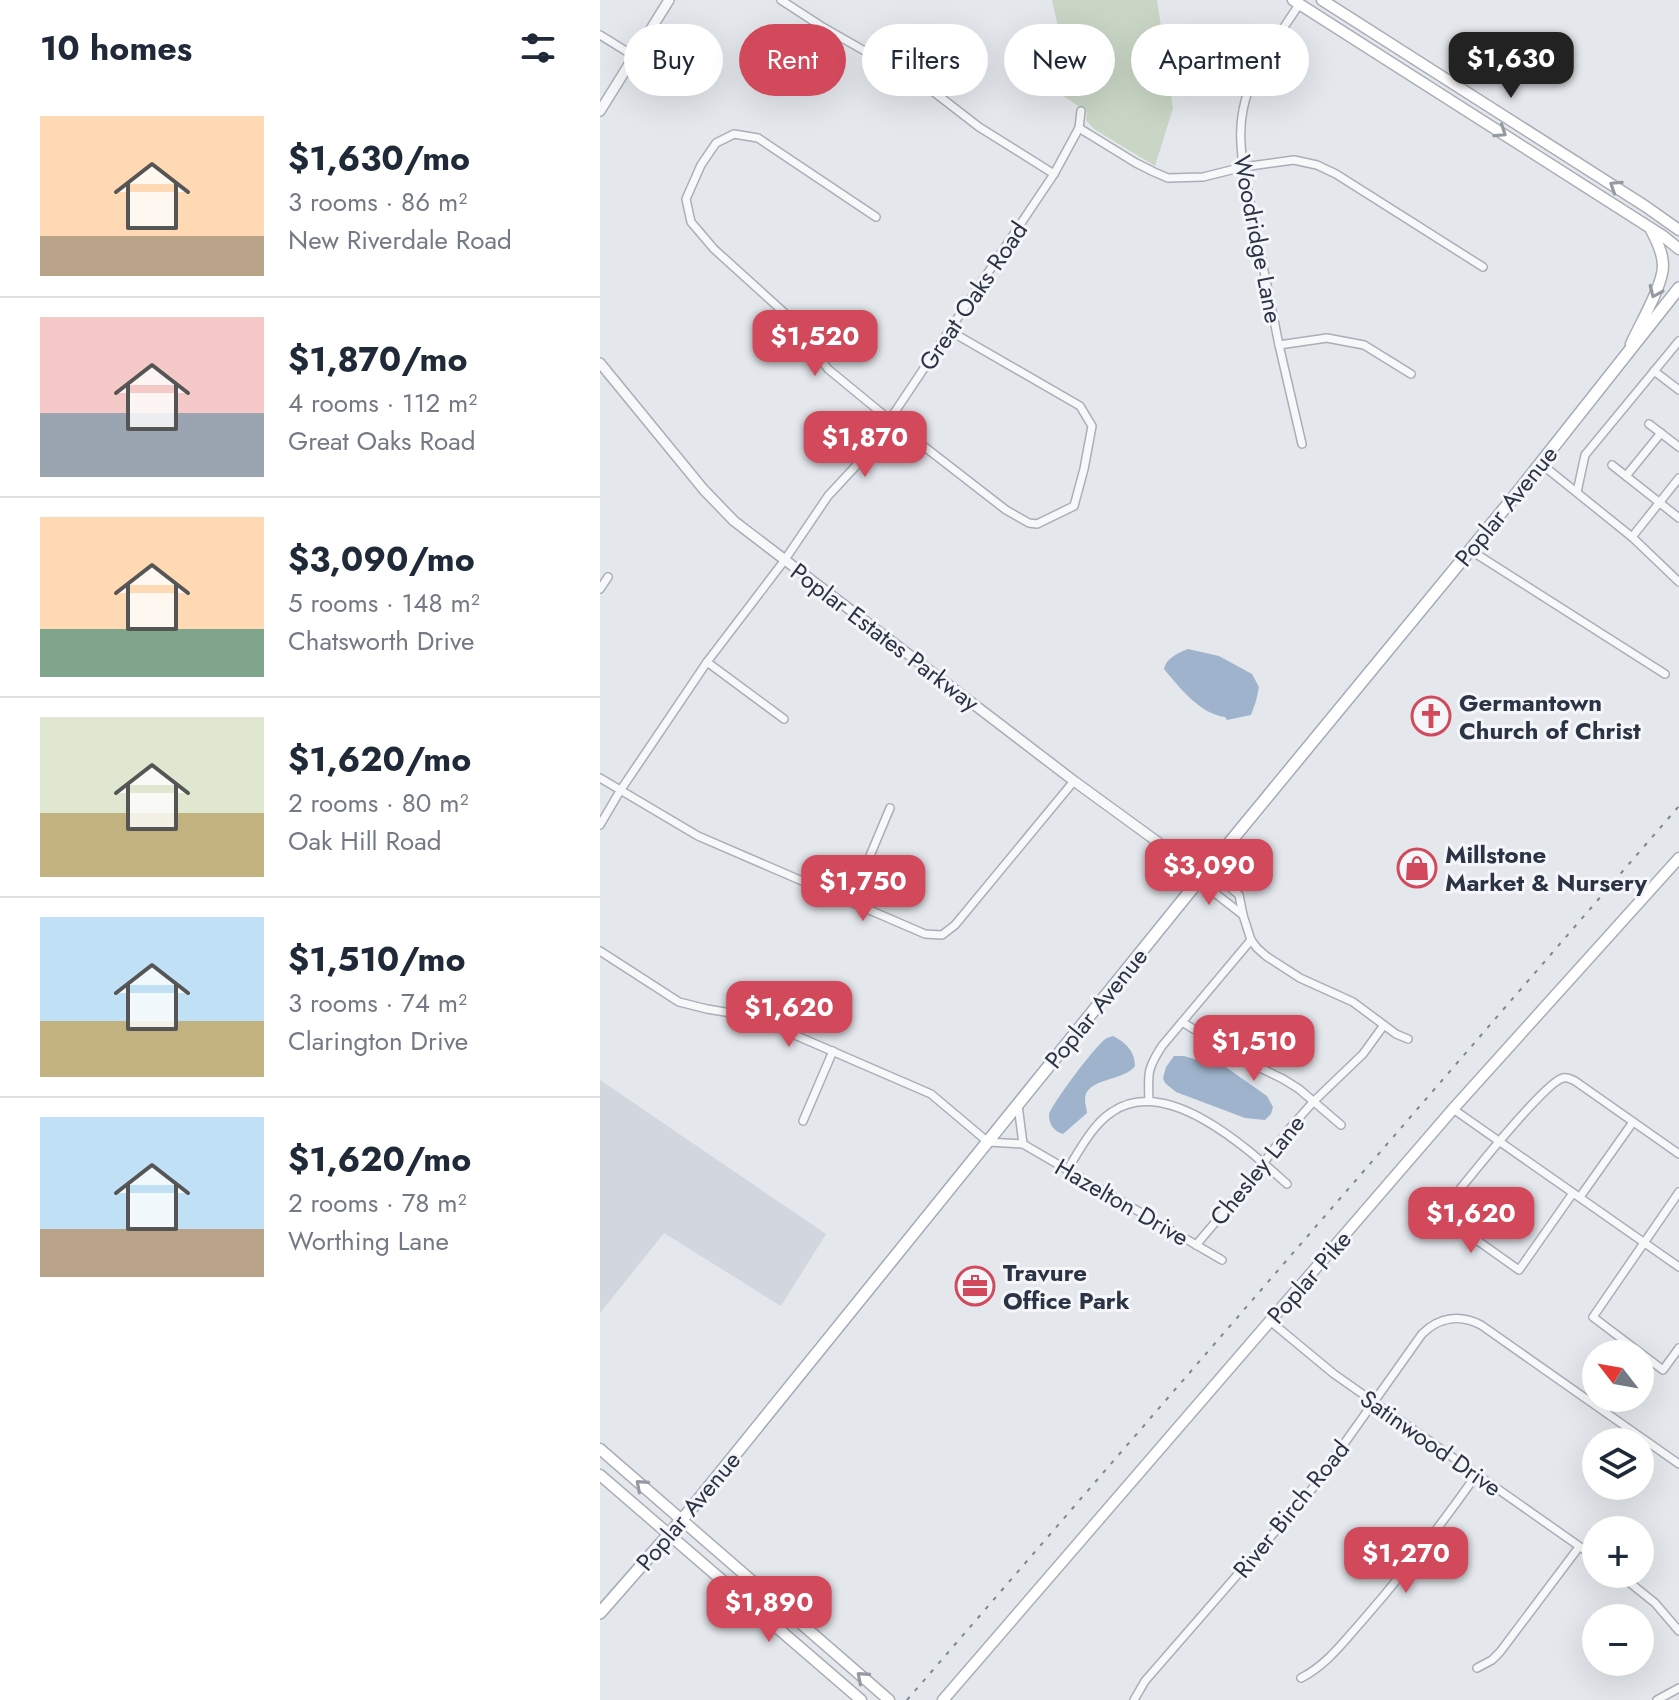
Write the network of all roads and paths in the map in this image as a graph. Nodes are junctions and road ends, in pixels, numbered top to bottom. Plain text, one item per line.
1 (669, 0) edge
2 (781, 0) edge
3 (1322, 0) edge
4 (1298, 1) edge
5 (654, 24) edge
6 (600, 35) edge
7 (624, 50) edge
8 (624, 72) edge
9 (600, 111) edge
10 (1081, 111) dead end
11 (1079, 128) junction
12 (1243, 167) junction
13 (1054, 174) junction
14 (1659, 216) junction
15 (876, 217) dead end
16 (1679, 218) edge
17 (1650, 228) junction
18 (1679, 230) edge
19 (1679, 249) edge
20 (1483, 267) dead end
21 (1679, 288) edge
22 (950, 331) junction
23 (1679, 341) edge
24 (1279, 345) junction
25 (1626, 355) junction
26 (600, 363) edge
27 (1654, 371) junction
28 (608, 373) junction
29 (1411, 374) dead end
30 (600, 382) edge
31 (1679, 390) edge
32 (890, 420) junction
33 (1649, 424) dead end
34 (1661, 433) junction
35 (1302, 444) dead end
36 (1679, 447) edge
37 (1540, 463) junction
38 (1612, 465) dead end
39 (1626, 476) junction
40 (1679, 478) edge
41 (1577, 492) junction
42 (1659, 503) junction
43 (1679, 518) edge
44 (1632, 537) junction
45 (1470, 550) junction
46 (784, 561) junction
47 (608, 577) dead end
48 (1679, 582) edge
49 (600, 589) edge
50 (707, 662) junction
51 (1665, 674) dead end
52 (784, 719) dead end
53 (600, 778) edge
54 (1074, 781) junction
55 (620, 791) junction
56 (890, 808) dead end
57 (600, 825) edge
58 (1678, 860) edge
59 (1203, 875) junction
60 (851, 901) junction
61 (1243, 916) junction
62 (1251, 940) junction
63 (600, 951) edge
64 (1182, 1022) junction
65 (1384, 1025) junction
66 (1408, 1039) dead end
67 (833, 1051) junction
68 (1149, 1101) junction
69 (1314, 1101) junction
70 (1018, 1105) junction
71 (1453, 1109) junction
72 (803, 1121) dead end
73 (1633, 1122) junction
74 (1341, 1125) dead end
75 (1499, 1140) junction
76 (988, 1142) junction
77 (1023, 1144) junction
78 (1679, 1154) edge
79 (1263, 1162) junction
80 (1067, 1170) junction
81 (1287, 1184) dead end
82 (1679, 1192) edge
83 (1576, 1195) junction
84 (1644, 1242) junction
85 (1196, 1245) junction
86 (1222, 1260) dead end
87 (1679, 1267) edge
88 (1270, 1321) junction
89 (1679, 1348) edge
90 (1374, 1403) junction
91 (600, 1449) edge
92 (1679, 1464) edge
93 (1477, 1474) junction
94 (600, 1475) edge
95 (682, 1520) junction
96 (669, 1535) junction
97 (1579, 1547) junction
98 (1582, 1549) edge
99 (1636, 1588) edge
100 (600, 1613) edge
101 (1679, 1631) edge
102 (1477, 1668) dead end
103 (1301, 1678) dead end
104 (1679, 1688) edge
105 (861, 1700) edge
106 (889, 1700) edge
107 (943, 1700) edge
108 (1134, 1700) edge
109 (1657, 1700) edge

1 - 5 street
2 - 13 street
14 -> 3 main road
4 - 12 street, Woodridge Lane
4 -> 17 main road
6 - 7 street
8 - 9 street
10 - 11 street, Great Oaks Road
11 - 12 street
11 - 13 street, Great Oaks Road
12 - 20 street
12 - 24 street, Woodridge Lane
13 - 22 street, Great Oaks Road
14 - 16 main road
14 - 18 main road
15 - 32 street
17 - 19 main road
17 -> 25 main road
21 - 25 main road, Poplar Avenue
22 - 32 street, Great Oaks Road
22 - 32 street
23 - 27 street
24 - 29 street
24 - 35 street, Woodridge Lane
25 - 37 main road, Poplar Avenue
26 - 28 street, Poplar Estates Parkway
27 - 31 street
27 - 41 street
28 - 30 street
28 - 46 street, Poplar Estates Parkway
32 - 46 street, Great Oaks Road
33 - 34 street
34 - 36 street
34 - 39 street
37 - 41 street
37 - 45 main road, Poplar Avenue
38 - 39 street
39 - 42 street
40 - 42 street
41 - 44 street
42 - 43 street
42 - 44 street
44 - 48 street
45 - 51 street
45 - 59 main road, Poplar Avenue
46 - 50 street, Great Oaks Road
46 - 54 street, Poplar Estates Parkway
47 - 49 street
50 - 52 street
50 - 55 street, Great Oaks Road
53 - 55 street
54 - 59 street, Poplar Estates Parkway
54 - 60 street
55 - 57 street, Great Oaks Road
55 - 60 street
56 - 60 street
58 - 71 main road, Poplar Pike
59 - 61 street
59 - 61 street
59 - 70 main road, Poplar Avenue
61 - 62 street
62 - 64 street
62 - 65 street
63 - 67 street
64 - 68 street
64 - 69 street
65 - 66 street
65 - 69 street, Chesley Lane
67 - 72 street
67 - 76 street
68 - 79 street
68 - 80 street
69 - 74 street
69 - 79 street, Chesley Lane
70 - 76 main road, Poplar Avenue
70 - 77 street
71 - 75 street
71 - 88 main road, Poplar Pike
73 - 75 street
73 - 78 street
73 - 83 street
75 - 83 street
75 - 83 street
76 - 77 street, Hazelton Drive
76 - 95 main road, Poplar Avenue
77 - 80 street, Hazelton Drive
79 - 81 street
79 - 85 street, Chesley Lane
80 - 85 street, Hazelton Drive
82 - 84 street
83 - 84 street
84 - 87 street
84 - 89 street
85 - 86 street, Hazelton Drive
88 - 90 street, Satinwood Drive
88 - 107 main road, Poplar Pike
90 - 92 street, River Birch Road
90 - 93 street, Satinwood Drive
90 - 108 street, River Birch Road
95 -> 91 main road
93 - 97 street, Satinwood Drive
93 - 103 street
94 - 96 main road
95 - 96 main road, Poplar Avenue
106 -> 95 main road
96 - 100 main road, Poplar Avenue
96 - 105 main road
97 - 98 street, Satinwood Drive
97 - 102 street
99 - 101 street
104 - 109 street

